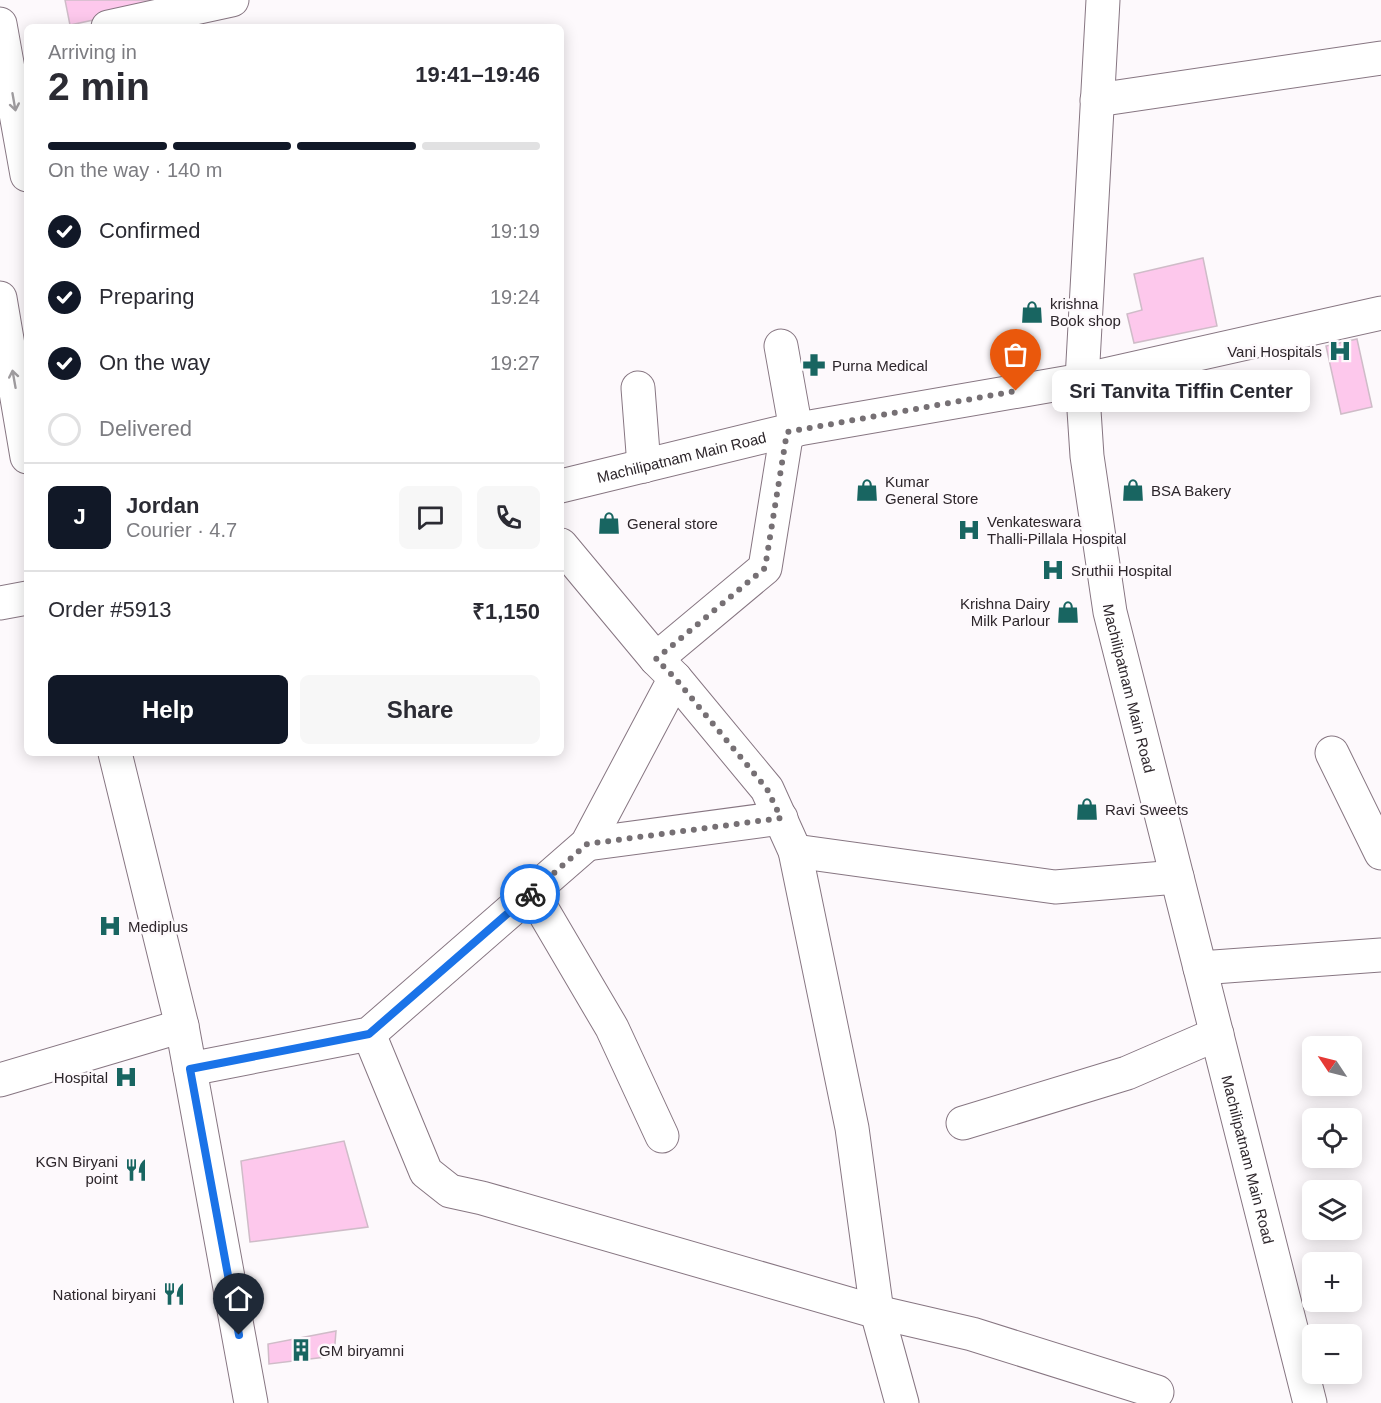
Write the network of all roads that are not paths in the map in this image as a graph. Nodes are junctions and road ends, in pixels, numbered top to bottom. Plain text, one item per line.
1 (232, 0) edge
2 (1103, 0) edge
3 (122, 24) edge
4 (8, 42) edge
5 (1381, 58) edge
6 (1098, 100) junction
7 (24, 154) edge
8 (0, 298) edge
9 (1381, 313) edge
10 (781, 346) dead end
11 (1082, 380) junction
12 (638, 388) dead end
13 (791, 431) junction
14 (24, 440) edge
15 (644, 466) junction
16 (564, 485) edge
17 (564, 549) edge
18 (24, 599) edge
19 (0, 603) edge
20 (665, 669) junction
21 (1332, 753) dead end
22 (116, 756) edge
23 (781, 818) junction
24 (587, 844) junction
25 (795, 850) junction
26 (1381, 853) edge
27 (1177, 877) junction
28 (532, 892) junction
29 (1381, 955) edge
30 (1200, 968) junction
31 (182, 1026) junction
32 (369, 1034) junction
33 (1217, 1034) junction
34 (190, 1069) junction
35 (0, 1080) edge
36 (963, 1123) dead end
37 (662, 1136) dead end
38 (878, 1312) junction
39 (1157, 1392) dead end
40 (247, 1402) edge
41 (902, 1403) edge
42 (1310, 1403) edge

1 - 3 street
2 - 6 street
4 -> 7 street
5 - 6 street
6 - 11 street
14 -> 8 street
9 - 11 street
10 - 13 street
11 - 13 street, Machilipatnam Main Road
11 - 27 street, Machilipatnam Main Road
12 - 15 street
13 - 15 street, Machilipatnam Main Road
13 - 20 street
15 - 16 street, Machilipatnam Main Road
17 - 20 street
18 - 19 street
20 - 23 street
20 - 24 street
21 - 26 street
22 - 31 street
23 - 24 street
23 - 25 street
24 - 28 street
25 - 27 street
25 - 38 street
27 - 30 street, Machilipatnam Main Road
28 - 32 street
28 - 37 street
29 - 30 street
30 - 33 street, Machilipatnam Main Road
31 - 34 street
31 - 35 street
32 - 34 street
32 - 38 street
33 - 36 street
33 - 42 street, Machilipatnam Main Road
34 - 40 street
38 - 39 street
38 - 41 street

